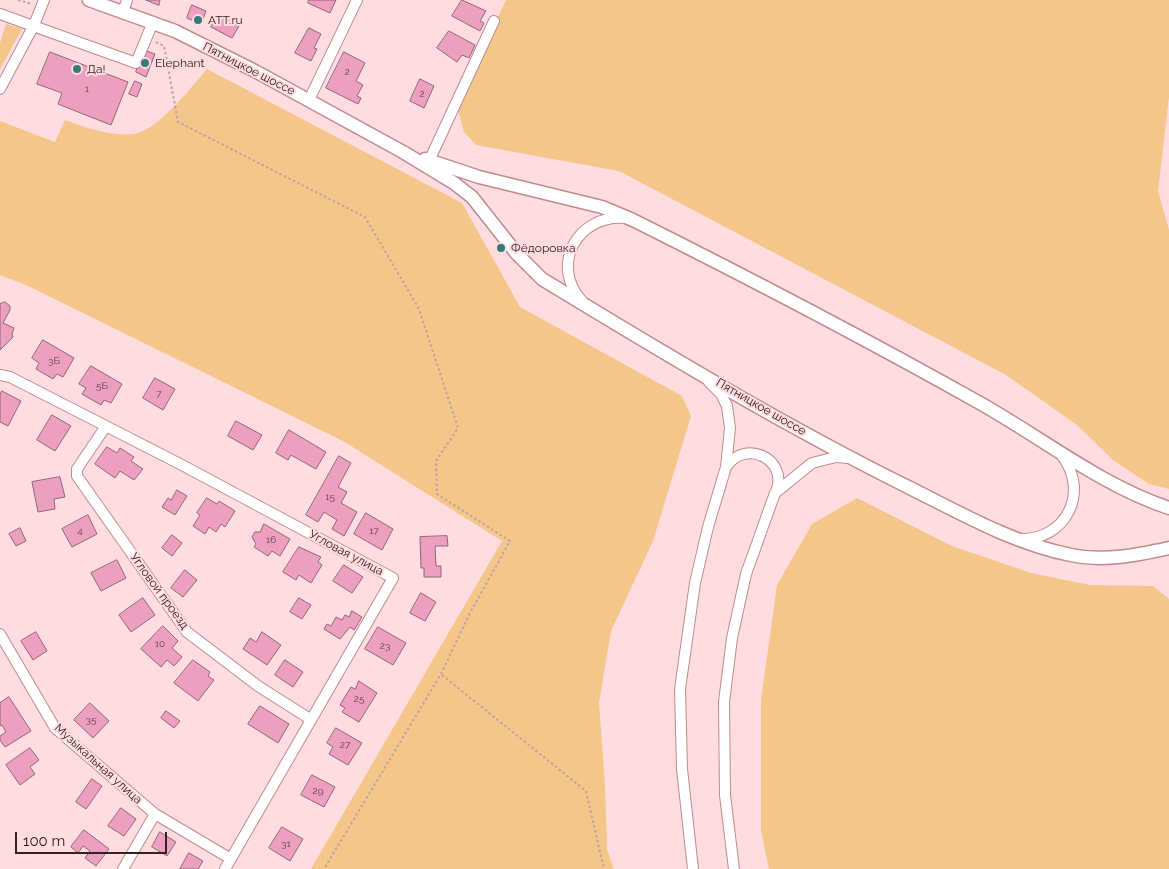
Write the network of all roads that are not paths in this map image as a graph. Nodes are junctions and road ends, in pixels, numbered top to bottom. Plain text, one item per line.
1 (88, 0) edge
2 (358, 0) edge
3 (43, 3) edge
4 (125, 6) edge
5 (0, 14) edge
6 (153, 22) junction
7 (494, 22) dead end
8 (34, 25) junction
9 (0, 88) edge
10 (309, 100) junction
11 (403, 152) junction
12 (428, 160) junction
13 (633, 220) junction
14 (591, 309) junction
15 (700, 372) junction
16 (0, 376) edge
17 (106, 426) junction
18 (1049, 445) junction
19 (850, 458) junction
20 (726, 467) junction
21 (775, 493) junction
22 (1169, 508) edge
23 (1009, 536) junction
24 (1169, 548) edge
25 (0, 634) edge
26 (310, 719) junction
27 (155, 814) junction
28 (231, 859) junction
29 (123, 869) edge
30 (225, 869) edge
31 (693, 869) edge
32 (734, 869) edge

1 - 4 main road, Пятницкое шоссе
2 - 10 street
3 - 8 street
4 - 6 main road, Пятницкое шоссе
5 - 8 street
6 - 8 street
6 - 10 main road, Пятницкое шоссе
7 - 12 street
8 - 9 street
10 - 11 main road, Пятницкое шоссе
11 - 12 main road, Пятницкое шоссе
11 - 14 main road, Пятницкое шоссе
12 - 13 main road, Пятницкое шоссе
13 - 14 street
13 - 18 main road, Пятницкое шоссе
14 - 15 main road, Пятницкое шоссе
15 - 19 main road, Пятницкое шоссе
15 - 20 street
16 - 17 street, Угловая улица
17 - 26 street, Угловой проезд
17 - 26 street, Угловая улица
18 - 22 main road, Пятницкое шоссе
18 - 23 street
19 - 21 street
19 - 23 main road, Пятницкое шоссе
20 - 21 street
20 - 31 street
21 - 32 street
23 - 24 main road, Пятницкое шоссе
25 - 27 street, Музыкальная улица
26 - 28 street, Угловая улица
27 - 28 street, Музыкальная улица
27 - 29 street
28 - 30 street, Угловая улица

